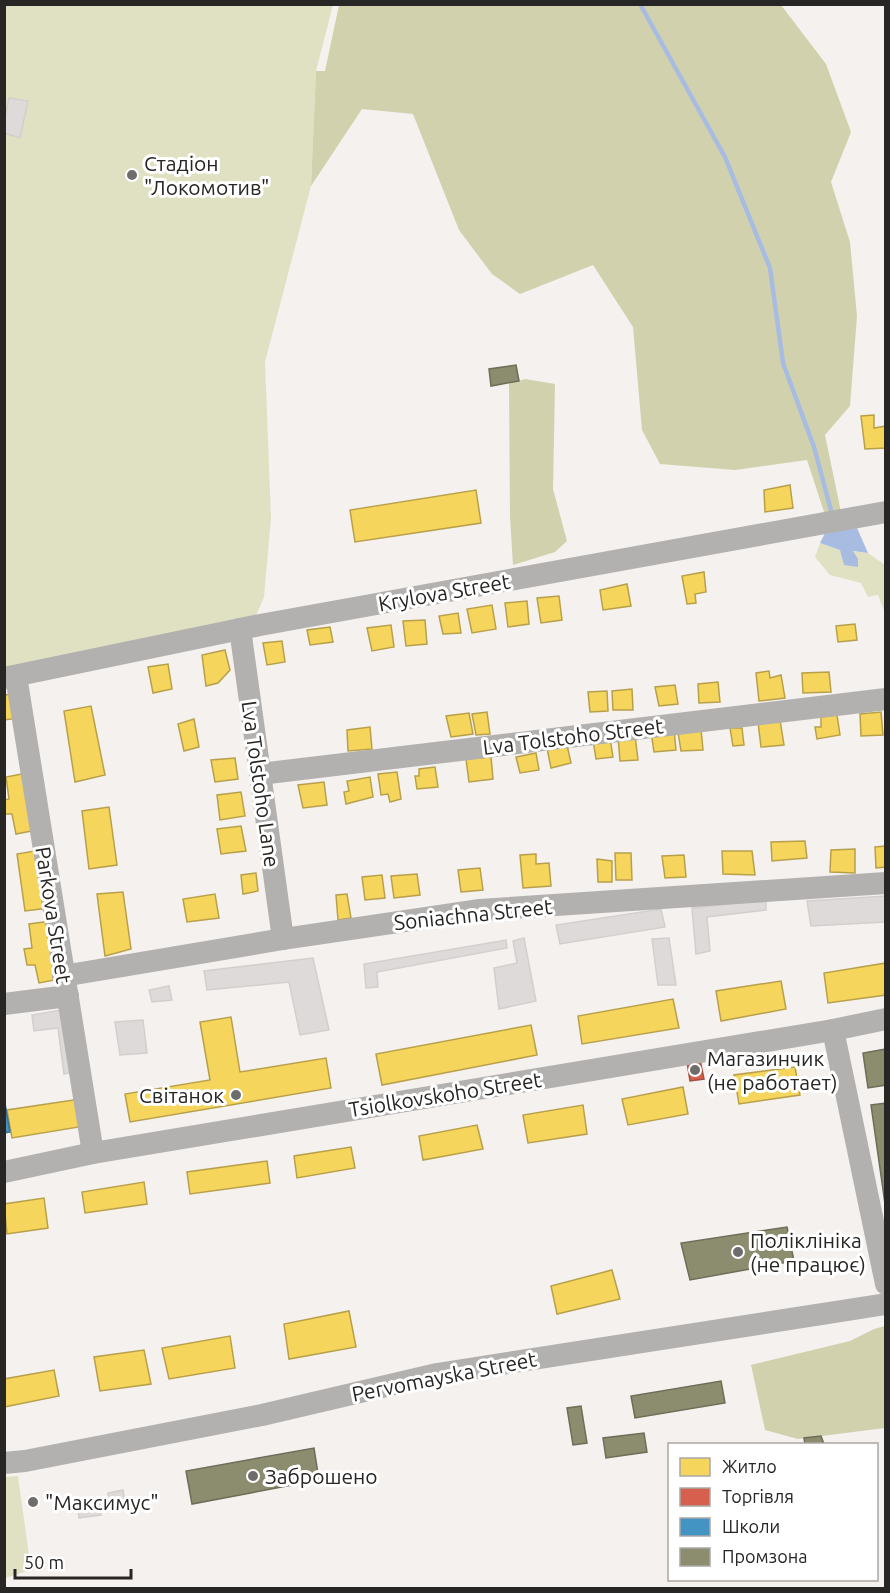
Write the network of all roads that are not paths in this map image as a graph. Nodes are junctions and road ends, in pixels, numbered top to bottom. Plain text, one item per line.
1 (885, 512) edge
2 (240, 629) junction
3 (10, 677) edge
4 (885, 699) edge
5 (260, 774) junction
6 (885, 883) edge
7 (283, 939) junction
8 (65, 986) junction
9 (4, 1004) edge
10 (885, 1019) edge
11 (833, 1030) junction
12 (93, 1153) junction
13 (4, 1172) edge
14 (885, 1284) edge
15 (885, 1304) edge
16 (4, 1463) edge

1 - 2 street, Krylova Street
2 - 3 street, Krylova Street
2 - 5 street, Lva Tolstoho Lane
3 - 8 street, Parkova Street
4 - 5 street, Lva Tolstoho Street
5 - 7 street, Lva Tolstoho Lane
6 - 7 street, Soniachna Street
7 - 8 street, Soniachna Street
8 - 9 street, Soniachna Street
8 - 12 street, Parkova Street
10 - 11 street, Tsiolkovskoho Street
11 - 12 street, Tsiolkovskoho Street
11 - 14 street
12 - 13 street, Tsiolkovskoho Street
15 - 16 street, Pervomayska Street

